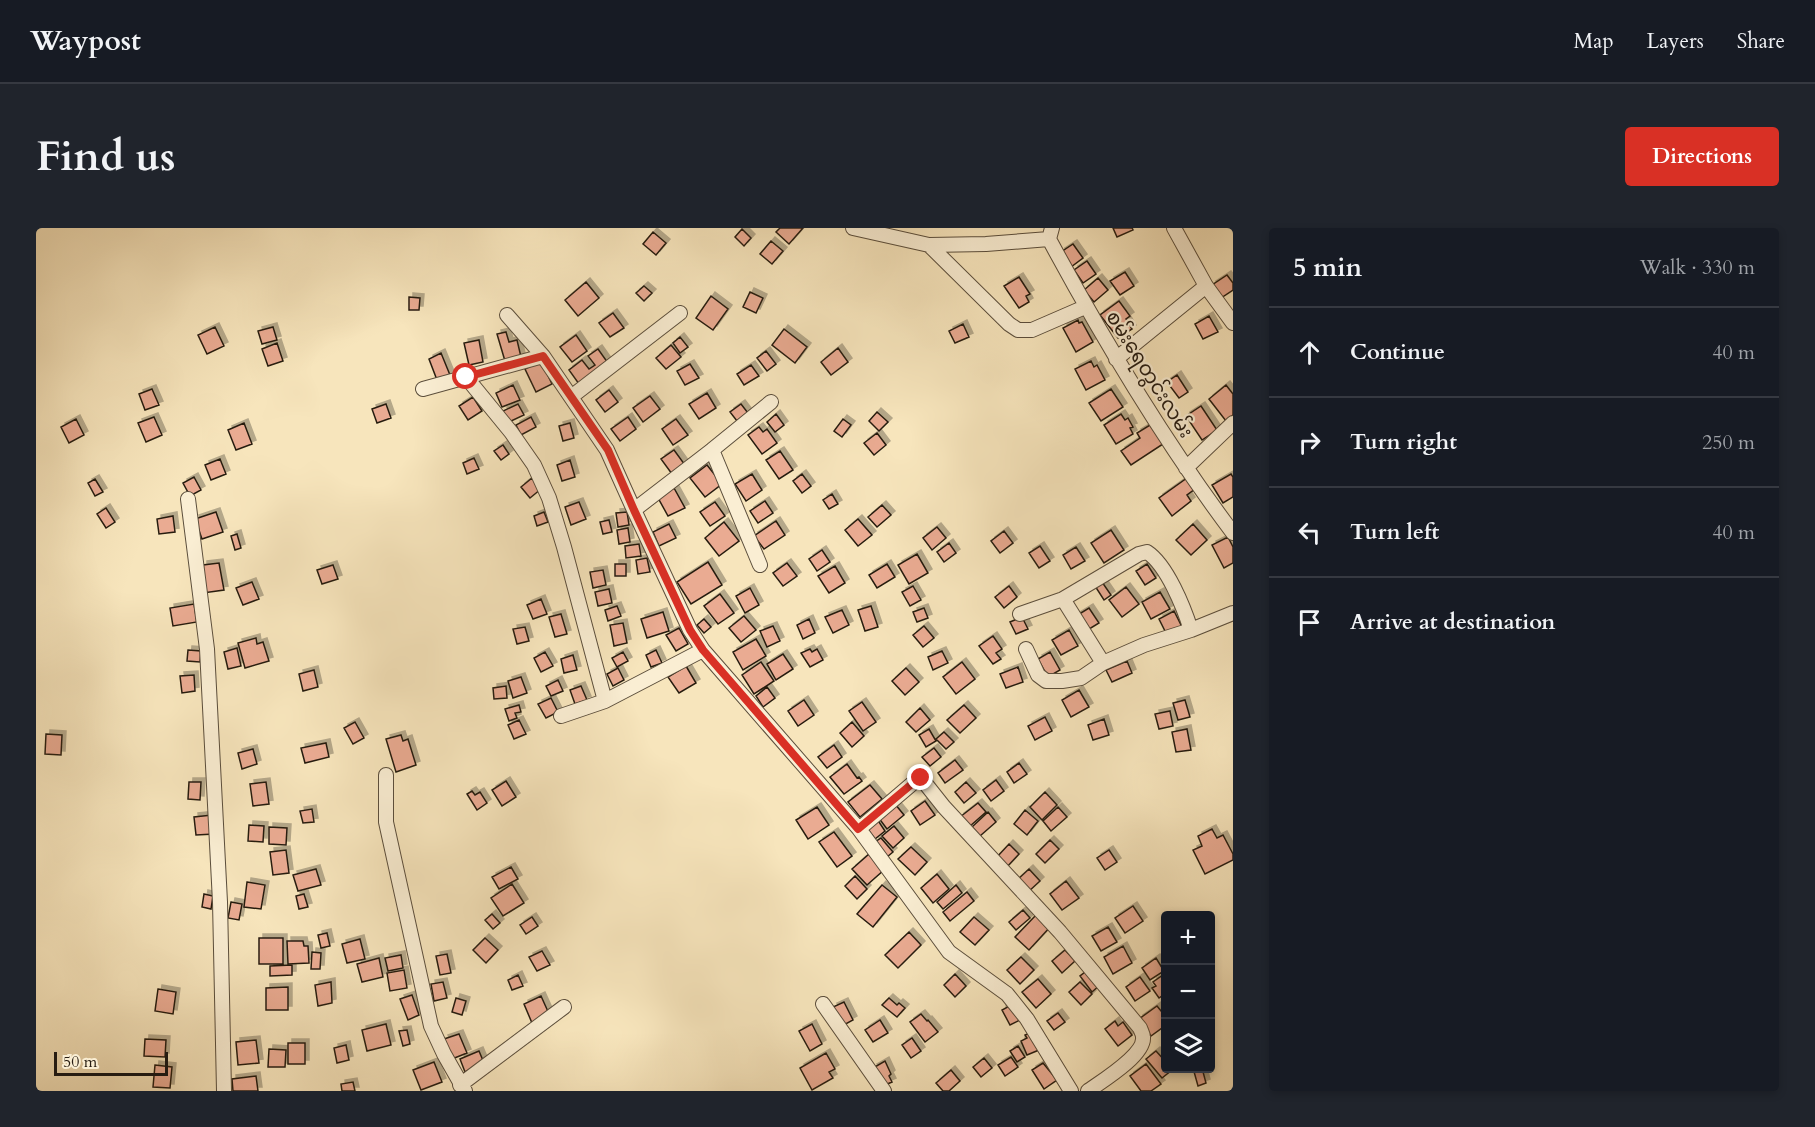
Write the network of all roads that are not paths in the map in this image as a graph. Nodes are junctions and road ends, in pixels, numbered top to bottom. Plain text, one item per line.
1 (853, 228) edge
2 (1174, 228) edge
3 (1050, 234) edge
4 (928, 245) junction
5 (1206, 286) junction
6 (1085, 307) junction
7 (680, 313) dead end
8 (507, 315) dead end
9 (1233, 323) edge
10 (543, 356) junction
11 (1116, 359) junction
12 (466, 377) junction
13 (423, 389) dead end
14 (571, 397) junction
15 (771, 402) dead end
16 (1233, 423) edge
17 (712, 450) junction
18 (1186, 468) junction
19 (188, 499) dead end
20 (634, 510) junction
21 (1233, 533) edge
22 (760, 565) dead end
23 (1063, 599) junction
24 (1233, 613) edge
25 (1020, 614) dead end
26 (1191, 630) junction
27 (1026, 649) dead end
28 (703, 650) junction
29 (1103, 663) junction
30 (605, 701) junction
31 (561, 716) dead end
32 (386, 775) dead end
33 (858, 829) junction
34 (823, 1004) dead end
35 (564, 1007) dead end
36 (462, 1088) edge
37 (224, 1091) edge
38 (884, 1091) edge
39 (1071, 1091) edge
40 (1089, 1091) edge

1 - 4 street
2 - 5 street
3 - 4 street
3 - 6 street, စမ်းရေတွင်းလမ်း
4 - 6 street
5 - 9 street
5 - 11 street
6 - 11 street, စမ်းရေတွင်းလမ်း
7 - 14 street
8 - 10 street
10 - 12 street
10 - 14 street
11 - 18 street, စမ်းရေတွင်းလမ်း
12 - 13 street
12 - 30 street
14 - 20 street
15 - 17 street
16 - 18 street
17 - 20 street
17 - 22 street
18 - 21 street, စမ်းရေတွင်းလမ်း
19 - 37 street
20 - 28 street
23 - 25 street
23 - 26 street
23 - 29 street
24 - 26 street
26 - 29 street
27 - 29 street
28 - 30 street
28 - 33 street
30 - 31 street
32 - 36 street
33 - 39 street
33 - 40 street
34 - 38 street
35 - 36 street

